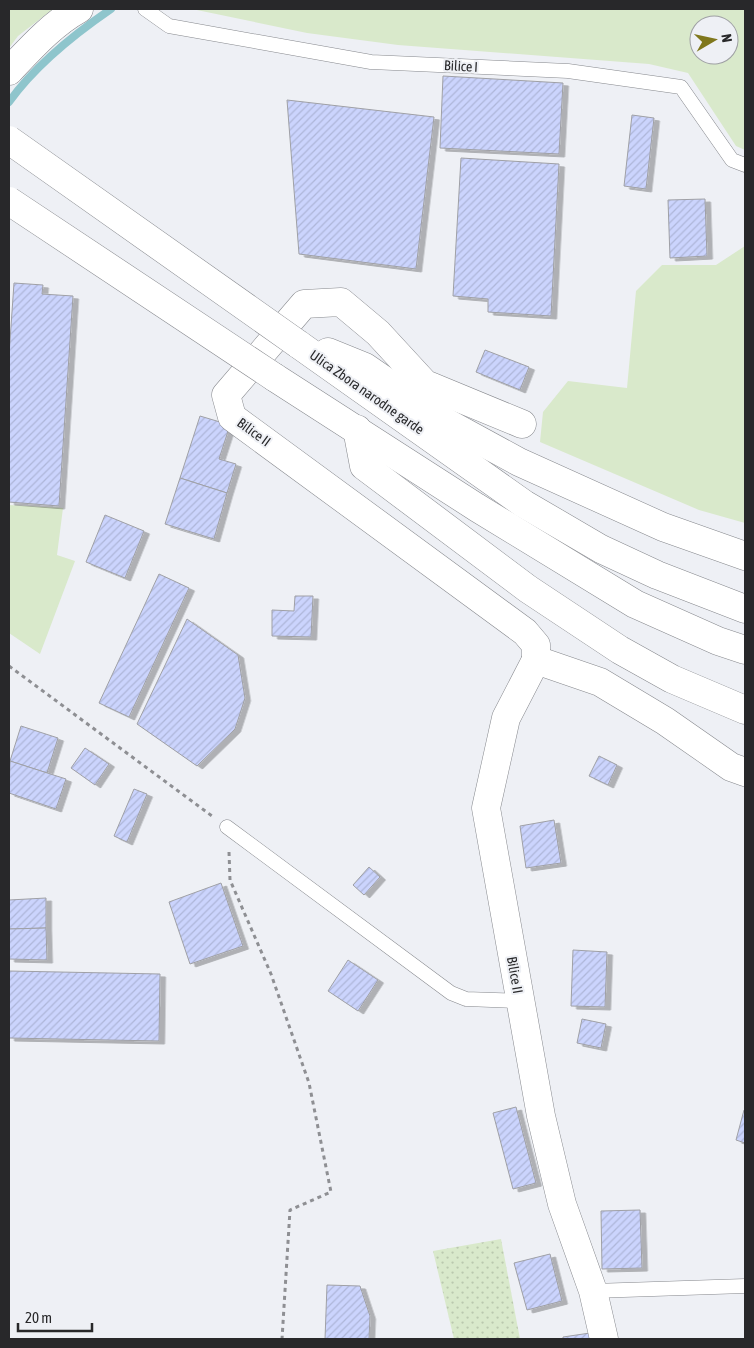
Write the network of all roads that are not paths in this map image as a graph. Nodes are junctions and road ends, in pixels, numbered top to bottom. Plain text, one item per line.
1 (78, 9) edge
2 (145, 9) edge
3 (9, 71) edge
4 (9, 140) edge
5 (745, 165) edge
6 (9, 201) edge
7 (298, 344) junction
8 (522, 424) dead end
9 (356, 429) junction
10 (745, 556) edge
11 (745, 609) edge
12 (620, 650) junction
13 (745, 650) edge
14 (536, 660) junction
15 (600, 682) junction
16 (745, 710) edge
17 (745, 772) edge
18 (227, 827) road end
19 (520, 1001) junction
20 (745, 1286) edge
21 (593, 1291) junction
22 (604, 1339) edge

1 - 3 main road
2 - 5 lane, Bilice I
4 - 7 main road, Ulica Zbora narodne garde, bridge
6 - 9 main road, bridge
7 - 10 main road
7 - 11 main road, Ulica Zbora narodne garde
8 - 14 main road, Bilice II
9 - 12 main road
9 - 13 main road
12 - 15 main road
12 - 16 main road
14 - 15 main road
14 - 19 main road, Bilice II
15 - 17 main road
18 - 19 lane
19 - 21 main road, Bilice II
20 - 21 lane
21 - 22 main road, Bilice II

